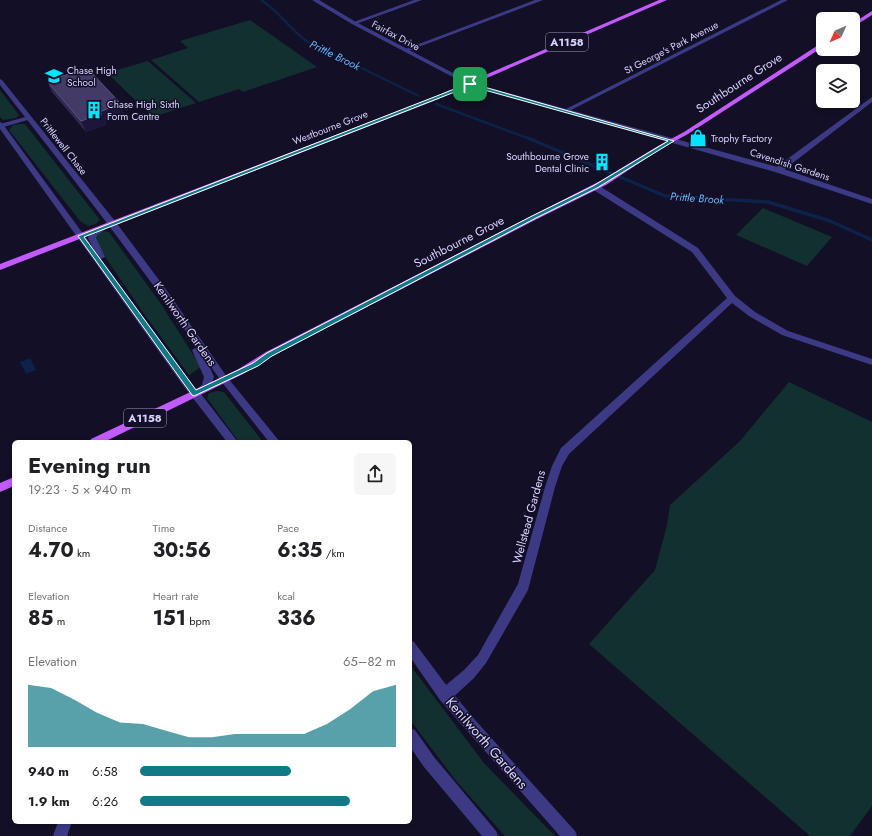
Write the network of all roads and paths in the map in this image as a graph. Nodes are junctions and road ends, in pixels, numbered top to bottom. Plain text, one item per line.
1 (315, 0) edge
2 (419, 0) edge
3 (540, 0) edge
4 (664, 0) edge
5 (785, 0) edge
6 (872, 13) edge
7 (860, 21) edge
8 (354, 23) junction
9 (816, 48) edge
10 (406, 50) junction
11 (0, 81) edge
12 (470, 84) junction
13 (872, 99) edge
14 (565, 111) junction
15 (29, 118) junction
16 (0, 125) edge
17 (672, 141) junction
18 (778, 170) junction
19 (595, 187) junction
20 (872, 202) edge
21 (112, 224) junction
22 (103, 227) junction
23 (80, 236) junction
24 (0, 267) edge
25 (114, 284) junction
26 (732, 298) junction
27 (173, 306) junction
28 (872, 362) edge
29 (224, 379) junction
30 (197, 392) junction
31 (99, 440) edge
32 (232, 440) edge
33 (273, 440) edge
34 (12, 482) edge
35 (0, 488) edge
36 (412, 649) edge
37 (445, 695) junction
38 (412, 738) edge
39 (64, 824) edge
40 (60, 836) edge
41 (491, 836) edge
42 (570, 836) edge

1 - 8 street, Fairfax Drive
2 - 8 street
3 - 10 street
4 - 12 main road, Westbourne Grove / A1158
5 - 14 street, St George's Park Avenue
6 - 7 main road
8 - 10 street, Fairfax Drive
9 - 17 main road, Southbourne Grove / A1158
10 - 12 street, Fairfax Drive
11 - 15 street, Prittlewell Chase
12 - 14 street, Cavendish Gardens
12 - 21 main road, Westbourne Grove / A1158
13 - 18 street
14 - 17 street, Cavendish Gardens
15 - 16 street
15 - 21 street, Prittlewell Chase
16 - 23 street
17 - 18 street, Cavendish Gardens
17 - 19 main road, Southbourne Grove / A1158
18 - 20 street, Cavendish Gardens
19 - 26 street
19 - 29 main road, Southbourne Grove / A1158
21 - 22 main road, Westbourne Grove / A1158
21 - 27 street, Kenilworth Gardens
22 - 23 main road, Westbourne Grove / A1158
22 - 25 street
23 - 24 main road, Westbourne Grove / A1158
23 - 25 street
25 - 30 street
26 - 28 street
26 - 37 street, Wellstead Gardens
27 - 29 street, Kenilworth Gardens
27 - 30 street
29 - 30 main road, Southbourne Grove / A1158
29 - 33 street, Kenilworth Gardens
30 - 31 main road, Southbourne Grove / A1158
30 - 32 street
34 - 35 main road
36 - 37 street, Kenilworth Gardens
37 - 42 street, Kenilworth Gardens
38 - 41 street
39 - 40 street

